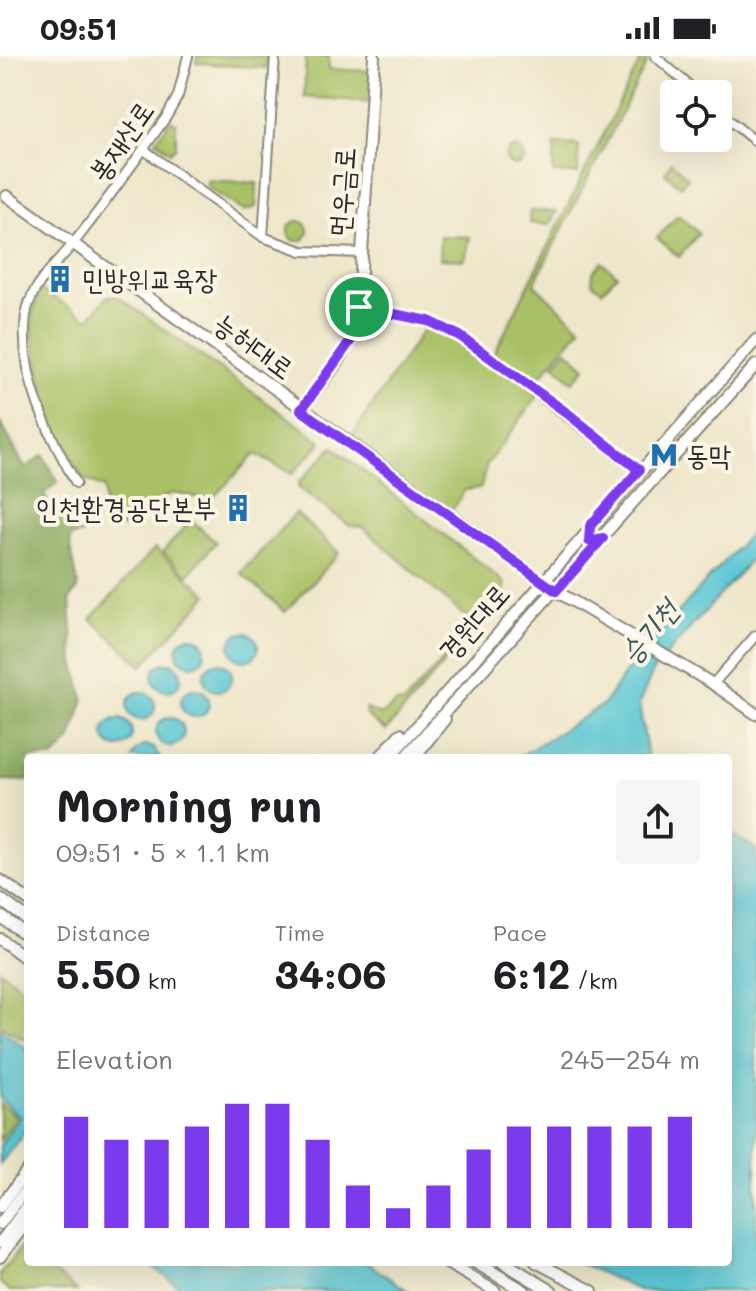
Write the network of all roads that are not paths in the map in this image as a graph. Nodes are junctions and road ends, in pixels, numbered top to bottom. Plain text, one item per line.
1 (188, 56) edge
2 (275, 56) edge
3 (374, 56) edge
4 (655, 56) edge
5 (683, 80) edge
6 (732, 122) edge
7 (756, 142) edge
8 (143, 149) junction
9 (7, 196) dead end
10 (263, 237) junction
11 (74, 243) junction
12 (362, 253) junction
13 (359, 307) junction
14 (756, 340) edge
15 (756, 365) edge
16 (301, 410) junction
17 (639, 470) junction
18 (76, 483) dead end
19 (590, 526) junction
20 (603, 538) junction
21 (542, 581) junction
22 (556, 591) junction
23 (756, 635) edge
24 (713, 684) junction
25 (448, 689) junction
26 (459, 697) junction
27 (756, 714) edge
28 (383, 754) edge
29 (392, 754) edge
30 (408, 754) edge
31 (417, 754) edge
32 (0, 880) edge
33 (24, 897) edge
34 (0, 899) edge
35 (0, 916) edge
36 (24, 917) edge
37 (24, 933) edge
38 (0, 939) edge
39 (24, 957) edge
40 (24, 1175) edge
41 (24, 1192) edge
42 (0, 1207) edge
43 (24, 1211) edge
44 (0, 1224) edge
45 (24, 1224) edge
46 (6, 1240) edge
47 (0, 1257) edge
48 (452, 1266) edge
49 (482, 1266) edge
50 (510, 1266) edge
51 (544, 1266) edge
52 (495, 1291) edge
53 (524, 1291) edge
54 (551, 1291) edge
55 (592, 1291) edge

1 - 8 street, 봉재산로
2 - 10 street
3 - 12 main road, 먼우금로
4 - 5 street
6 - 7 street
8 - 10 street
8 - 11 street, 봉재산로
9 - 11 main road, 능허대로
10 - 12 street
11 - 16 main road, 능허대로
11 - 18 street, 봉재산로
12 - 13 main road, 먼우금로
13 - 16 main road, 먼우금로
13 - 17 street
14 - 17 main road, 경원대로
15 - 20 main road, 경원대로
16 - 21 main road, 능허대로
17 - 19 main road, 경원대로
19 - 20 main road
19 - 21 main road, 경원대로
20 - 22 main road, 경원대로
21 - 22 main road, 능허대로
21 - 25 main road, 경원대로
22 - 24 main road, 능허대로
22 - 26 main road, 경원대로
23 - 24 street
24 - 27 main road, 능허대로
25 - 28 main road
25 - 29 main road, 경원대로
26 - 30 main road, 경원대로
26 - 31 main road
32 - 33 main road
34 - 36 highway
35 - 37 highway
38 - 39 main road
40 - 42 main road
41 - 44 main road
43 - 46 main road
45 - 46 main road
46 - 47 main road
48 - 52 main road
49 - 53 highway
50 - 54 highway
51 - 55 main road

